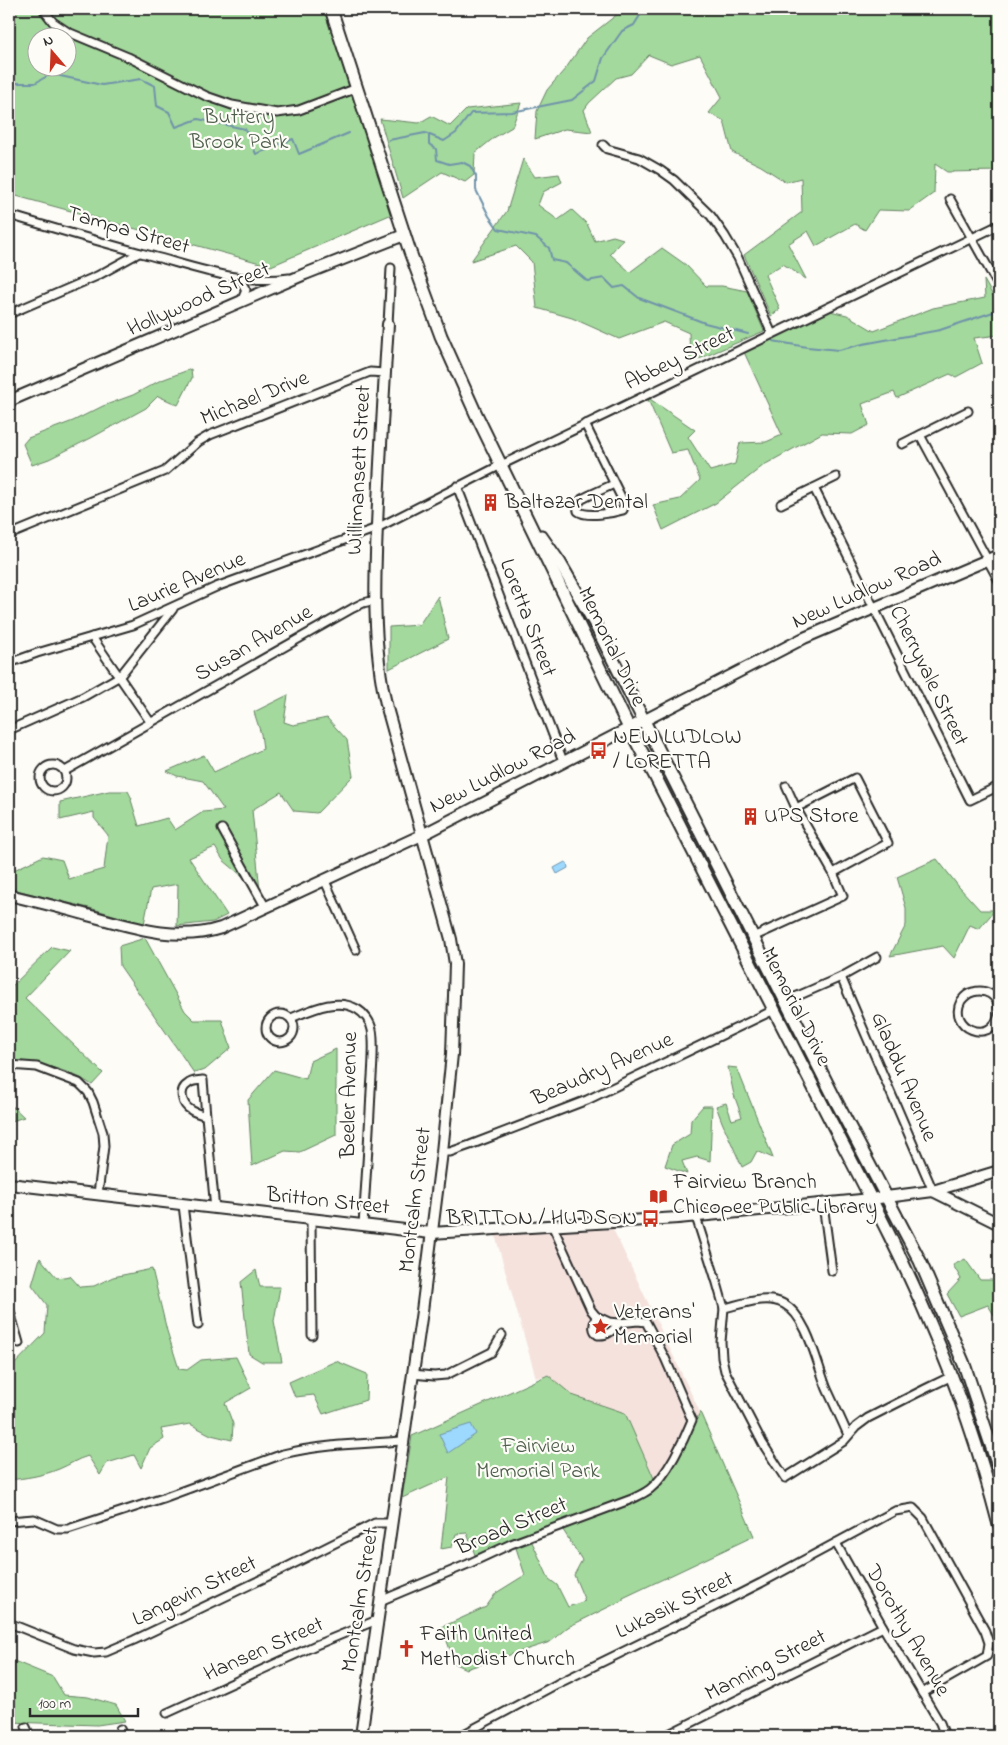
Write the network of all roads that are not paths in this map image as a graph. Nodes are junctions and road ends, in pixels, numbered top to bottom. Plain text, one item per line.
1 (43, 9) edge
2 (331, 9) edge
3 (356, 88) junction
4 (603, 145) dead end
5 (950, 199) dead end
6 (9, 215) edge
7 (999, 225) edge
8 (404, 234) junction
9 (973, 238) junction
10 (140, 252) junction
11 (391, 268) dead end
12 (305, 274) junction
13 (239, 278) junction
14 (999, 287) edge
15 (241, 302) junction
16 (9, 314) edge
17 (388, 324) joint
18 (772, 334) junction
19 (385, 373) junction
20 (9, 401) edge
21 (968, 411) dead end
22 (584, 424) junction
23 (920, 435) junction
24 (902, 444) dead end
25 (501, 465) junction
26 (836, 477) dead end
27 (614, 484) junction
28 (457, 486) junction
29 (814, 488) junction
30 (781, 504) dead end
31 (527, 520) junction
32 (377, 528) junction
33 (9, 534) edge
34 (999, 555) edge
35 (988, 560) junction
36 (999, 581) edge
37 (376, 600) junction
38 (176, 606) junction
39 (874, 607) junction
40 (92, 637) junction
41 (9, 663) edge
42 (380, 673) joint
43 (120, 676) junction
44 (643, 721) junction
45 (150, 723) junction
46 (629, 728) junction
47 (9, 730) edge
48 (563, 761) junction
49 (65, 772) dead end
50 (786, 786) dead end
51 (999, 786) edge
52 (796, 808) junction
53 (222, 829) dead end
54 (424, 834) junction
55 (833, 873) junction
56 (325, 880) junction
57 (9, 895) edge
58 (266, 908) junction
59 (753, 937) junction
60 (356, 950) dead end
61 (877, 957) dead end
62 (841, 977) junction
63 (786, 1001) junction
64 (999, 1004) edge
65 (774, 1010) junction
66 (999, 1014) edge
67 (291, 1018) junction
68 (9, 1065) edge
69 (206, 1116) junction
70 (442, 1152) junction
71 (999, 1171) edge
72 (9, 1184) edge
73 (933, 1191) junction
74 (98, 1194) junction
75 (886, 1197) junction
76 (871, 1199) junction
77 (823, 1204) junction
78 (183, 1205) junction
79 (215, 1209) junction
80 (696, 1217) junction
81 (311, 1219) junction
82 (999, 1224) edge
83 (362, 1225) junction
84 (552, 1226) junction
85 (431, 1233) junction
86 (832, 1271) dead end
87 (9, 1308) edge
88 (724, 1308) junction
89 (596, 1316) junction
90 (619, 1322) junction
91 (198, 1325) dead end
92 (312, 1335) dead end
93 (502, 1335) dead end
94 (19, 1342) dead end
95 (412, 1374) junction
96 (952, 1376) junction
97 (848, 1435) junction
98 (402, 1441) junction
99 (999, 1467) edge
100 (9, 1521) edge
101 (392, 1523) junction
102 (999, 1525) edge
103 (836, 1543) junction
104 (380, 1601) junction
105 (376, 1620) junction
106 (9, 1623) edge
107 (883, 1627) junction
108 (922, 1693) junction
109 (167, 1713) dead end
110 (26, 1727) dead end
111 (120, 1729) dead end
112 (30, 1736) edge
113 (123, 1736) edge
114 (360, 1736) edge
115 (460, 1736) edge
116 (665, 1736) edge
117 (945, 1736) edge

1 - 3 street
2 - 3 main road
3 - 8 main road
4 - 18 street
5 - 9 street
6 - 10 street, Tampa Street
7 - 9 street, Abbey Street
8 - 12 main road, Hollywood Street
8 - 25 main road, Memorial Drive
9 - 14 street
9 - 18 street, Abbey Street
10 - 13 street, Tampa Street
10 - 16 street
11 - 17 street, Willimansett Street
12 - 13 street, Tampa Street
12 - 15 main road, Hollywood Street
13 - 15 street
15 - 20 main road, Hollywood Street
17 - 19 main road, Willimansett Street
18 - 22 street, Abbey Street
19 - 32 main road, Willimansett Street
19 - 33 street, Michael Drive
21 - 23 street
22 - 25 street, Abbey Street
22 - 27 street
23 - 24 street
23 - 35 street
25 - 28 street, Abbey Street
25 - 31 main road, Memorial Drive
26 - 29 street
27 - 27 street
28 - 32 street, Abbey Street
28 - 48 street, Loretta Street
29 - 30 street
29 - 39 street, Cherryvale Street
31 - 44 main road, Memorial Drive
31 - 46 main road, Memorial Drive
32 - 37 main road, Willimansett Street
32 - 38 street, Laurie Avenue
34 - 35 main road, New Ludlow Road
35 - 36 street
35 - 39 main road, New Ludlow Road
37 - 42 main road, Willimansett Street
37 - 45 street, Susan Avenue
38 - 40 street, Laurie Avenue
38 - 43 street
39 - 44 main road, New Ludlow Road
39 - 51 street, Cherryvale Street
40 - 41 street, Laurie Avenue
40 - 43 street
42 - 54 main road, Montcalm Street
43 - 45 street
43 - 47 street
44 - 46 main road, New Ludlow Road
44 - 59 main road, Memorial Drive
45 - 49 street, Susan Avenue
46 - 48 main road, New Ludlow Road
46 - 65 main road, Memorial Drive
48 - 54 main road, New Ludlow Road
50 - 52 street
52 - 55 street
52 - 55 street
53 - 58 street
54 - 56 main road, New Ludlow Road
54 - 70 main road, Montcalm Street
55 - 59 street
56 - 58 main road, New Ludlow Road
56 - 60 street
57 - 58 main road, New Ludlow Road
59 - 63 main road, Memorial Drive
61 - 62 street
62 - 63 street
62 - 73 street, Gladdu Avenue
63 - 75 main road, Memorial Drive
64 - 66 street
65 - 70 street, Beaudry Avenue
65 - 76 main road, Memorial Drive
67 - 67 street, Beeler Avenue
67 - 83 street, Beeler Avenue
68 - 74 street
69 - 69 street
69 - 79 street
70 - 85 main road, Montcalm Street
71 - 73 main road, Britton Street
72 - 74 main road, Britton Street
73 - 75 main road, Britton Street
73 - 82 main road
74 - 78 main road, Britton Street
75 - 76 main road, Britton Street
75 - 99 main road, Memorial Drive
76 - 77 main road, Britton Street
76 - 96 main road, Memorial Drive
77 - 80 main road, Britton Street
77 - 86 street
78 - 79 main road, Britton Street
78 - 91 street
79 - 81 main road, Britton Street
80 - 84 main road, Britton Street
80 - 88 street
81 - 83 main road, Britton Street
81 - 92 street
83 - 85 main road, Britton Street
84 - 85 main road, Britton Street
84 - 89 street
85 - 95 main road, Montcalm Street
87 - 94 street
88 - 97 street
88 - 97 street
89 - 90 street
89 - 90 street
90 - 104 street, Broad Street
93 - 95 street
95 - 98 main road, Montcalm Street
96 - 97 street
96 - 102 main road, Memorial Drive
98 - 100 street
98 - 101 main road, Montcalm Street
101 - 104 main road, Montcalm Street
101 - 106 street, Langevin Street
103 - 107 street, Dorothy Avenue
103 - 108 street, Lukasik Street
103 - 115 street, Lukasik Street
104 - 105 main road, Montcalm Street
105 - 109 street, Hansen Street
105 - 114 main road, Montcalm Street
107 - 108 street, Dorothy Avenue
107 - 116 street, Manning Street
108 - 117 street, Dorothy Avenue
110 - 112 street
111 - 113 street

